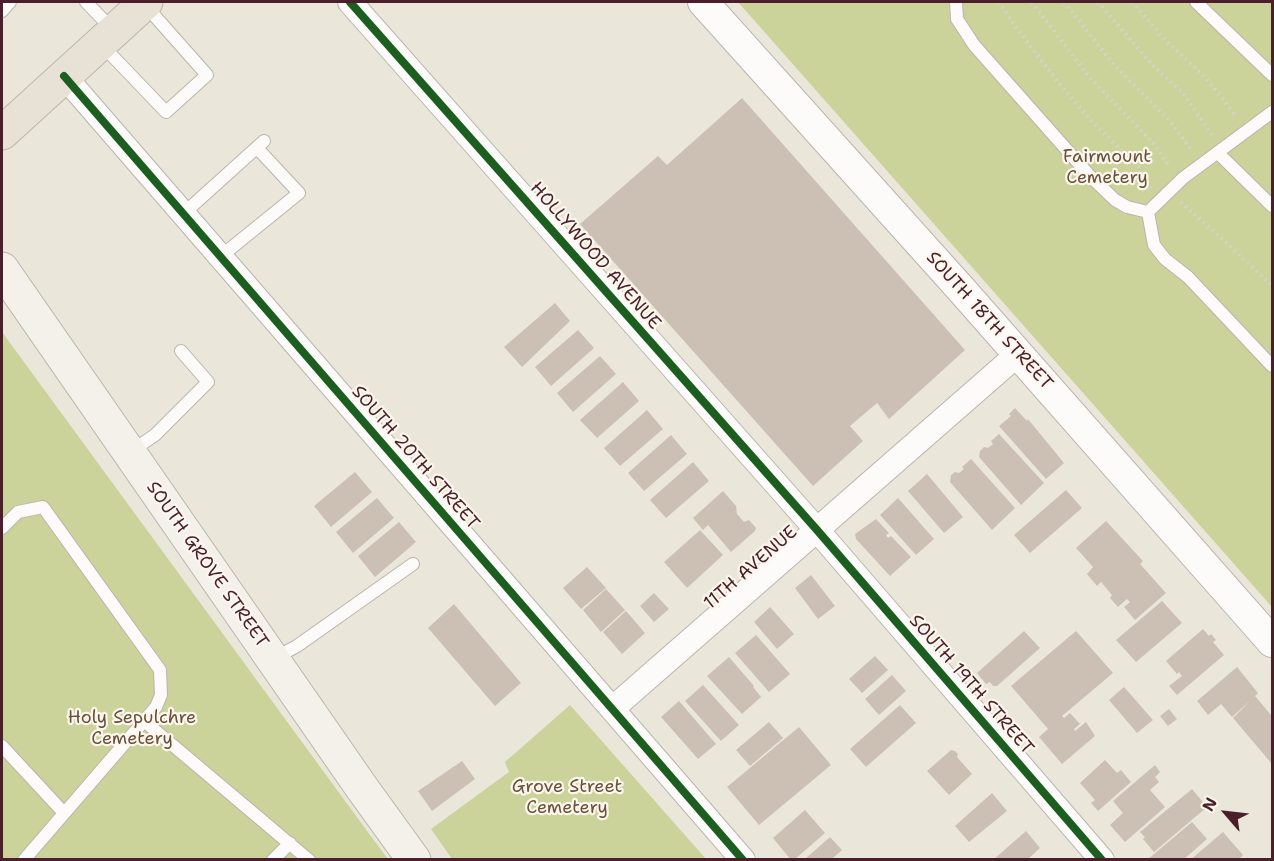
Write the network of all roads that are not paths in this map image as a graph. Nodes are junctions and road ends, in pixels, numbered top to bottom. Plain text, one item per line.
1 (10, 2) edge
2 (86, 2) edge
3 (145, 2) edge
4 (350, 2) edge
5 (704, 2) edge
6 (957, 2) edge
7 (1196, 2) edge
8 (2, 10) edge
9 (107, 37) junction
10 (1272, 75) edge
11 (64, 76) junction
12 (1272, 112) edge
13 (2, 133) edge
14 (1217, 147) junction
15 (1272, 206) edge
16 (1148, 212) junction
17 (183, 214) junction
18 (220, 257) junction
19 (2, 269) edge
20 (181, 351) dead end
21 (1018, 354) junction
22 (1272, 366) edge
23 (129, 453) junction
24 (2, 528) edge
25 (817, 530) junction
26 (413, 564) dead end
27 (1272, 642) edge
28 (272, 659) junction
29 (612, 709) junction
30 (144, 721) junction
31 (2, 746) edge
32 (64, 813) junction
33 (290, 843) junction
34 (24, 860) edge
35 (273, 860) edge
36 (309, 860) edge
37 (414, 860) edge
38 (743, 860) edge
39 (1102, 860) edge

1 - 8 lane
2 - 9 lane
3 - 9 main road
3 - 9 lane
4 - 25 street, HOLLYWOOD AVENUE
5 - 21 street, SOUTH 18TH STREET
6 - 16 lane
7 - 10 lane
9 - 11 main road
11 - 13 main road
11 - 17 street, SOUTH 20TH STREET
12 - 14 lane
14 - 15 lane
14 - 16 lane
16 - 22 lane
17 - 18 street, SOUTH 20TH STREET
17 - 18 lane
18 - 29 street, SOUTH 20TH STREET
19 - 23 main road, SOUTH GROVE STREET
20 - 23 lane
21 - 25 street, 11TH AVENUE
21 - 27 street, SOUTH 18TH STREET
23 - 28 main road, SOUTH GROVE STREET
24 - 30 lane
25 - 29 street, 11TH AVENUE
25 - 39 street, SOUTH 19TH STREET
26 - 28 lane
28 - 37 main road, SOUTH GROVE STREET
29 - 38 street, SOUTH 20TH STREET
30 - 32 lane
30 - 33 lane
31 - 32 lane
32 - 34 lane
33 - 35 lane
33 - 36 lane

